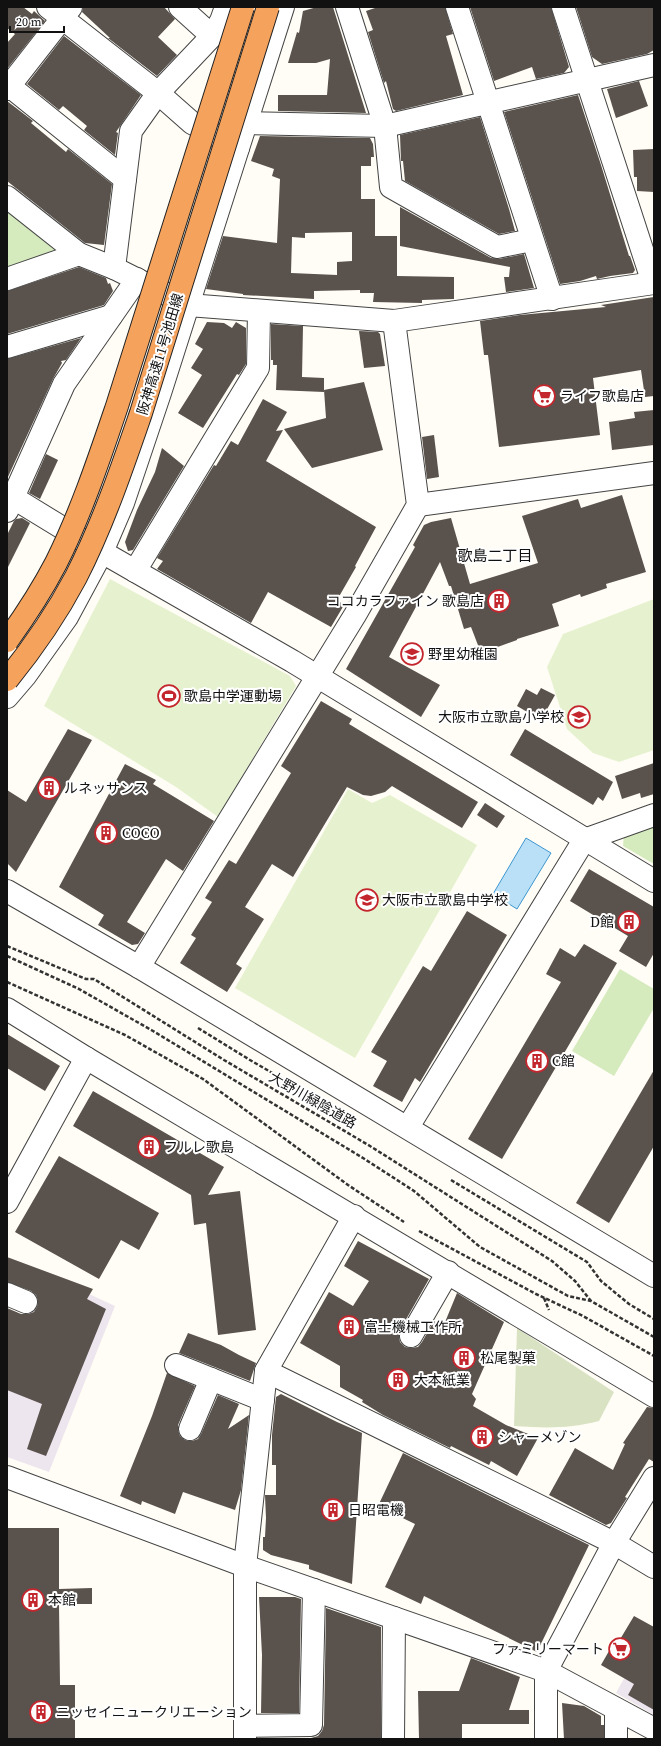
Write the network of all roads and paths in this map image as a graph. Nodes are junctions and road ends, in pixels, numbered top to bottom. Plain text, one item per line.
1 (180, 7) edge
2 (226, 7) edge
3 (243, 7) edge
4 (268, 7) edge
5 (283, 7) edge
6 (347, 7) edge
7 (457, 7) edge
8 (563, 7) edge
9 (61, 11) edge
10 (212, 36) junction
11 (654, 65) edge
12 (586, 80) junction
13 (8, 87) edge
14 (158, 93) junction
15 (488, 103) junction
16 (246, 122) junction
17 (384, 126) junction
18 (238, 148) junction
19 (125, 179) junction
20 (7, 197) edge
21 (532, 240) junction
22 (80, 254) junction
23 (114, 268) junction
24 (7, 279) edge
25 (137, 279) junction
26 (654, 283) edge
27 (552, 299) junction
28 (188, 305) junction
29 (259, 311) junction
30 (111, 316) junction
31 (394, 321) junction
32 (7, 347) edge
33 (654, 473) edge
34 (9, 501) edge
35 (418, 505) junction
36 (102, 552) junction
37 (136, 571) junction
38 (7, 641) edge
39 (316, 677) junction
40 (7, 680) edge
41 (7, 697) edge
42 (654, 815) edge
43 (584, 840) junction
44 (654, 881) edge
45 (7, 891) edge
46 (7, 946) edge
47 (7, 956) edge
48 (139, 967) junction
49 (7, 982) edge
50 (7, 1009) edge
51 (196, 1027) dead end
52 (86, 1058) junction
53 (330, 1107) dead end
54 (408, 1128) junction
55 (451, 1179) dead end
56 (7, 1202) edge
57 (354, 1216) junction
58 (410, 1226) dead end
59 (418, 1230) dead end
60 (448, 1272) junction
61 (654, 1276) edge
62 (591, 1301) junction
63 (654, 1319) edge
64 (411, 1336) dead end
65 (654, 1337) edge
66 (654, 1356) edge
67 (176, 1365) dead end
68 (266, 1371) junction
69 (211, 1379) junction
70 (654, 1396) edge
71 (263, 1400) junction
72 (190, 1428) dead end
73 (7, 1477) edge
74 (654, 1478) edge
75 (614, 1543) junction
76 (245, 1566) junction
77 (654, 1566) edge
78 (314, 1590) junction
79 (394, 1618) junction
80 (546, 1671) junction
81 (616, 1709) junction
82 (654, 1729) edge
83 (245, 1733) edge
84 (393, 1739) edge
85 (546, 1739) edge
86 (616, 1739) edge

1 - 10 street
2 - 10 street
3 - 38 highway, 阪神高速11号池田線, bridge
4 - 40 highway, 阪神高速11号池田線, bridge
5 - 16 street
6 - 17 street
7 - 15 street
8 - 12 street
9 - 13 street
9 - 14 street
10 - 14 street
11 - 12 street
12 - 15 street
12 - 26 street
13 - 19 street
14 - 18 street
14 - 19 street
15 - 17 street
15 - 21 street
16 - 17 street
16 - 18 street
17 - 21 street
18 - 28 street
19 - 23 street
20 - 22 street
21 - 27 street
22 - 23 street
22 - 24 street
23 - 25 street
25 - 28 street
25 - 30 street
26 - 27 street
27 - 31 street
28 - 29 street
28 - 36 street
29 - 31 street
29 - 37 street
30 - 32 street
30 - 34 street
31 - 35 street
33 - 35 street
34 - 36 street
35 - 39 street
36 - 37 street
36 - 41 street
37 - 39 street
39 - 43 street
39 - 48 street
42 - 43 street
43 - 44 street
43 - 54 street
45 - 48 street
46 - 62 path, 大野川緑陰道路
47 - 62 path, 大野川緑陰道路
48 - 54 street
49 - 58 path
50 - 52 street
51 - 53 path
52 - 56 street
52 - 57 street
54 - 61 street
55 - 63 path
57 - 60 street
57 - 68 street
59 - 66 path
60 - 64 street
60 - 70 street
62 - 65 path, 大野川緑陰道路
67 - 69 street
68 - 71 street
68 - 75 street
69 - 71 street
69 - 72 street
71 - 76 street
73 - 76 street
74 - 75 street
75 - 77 street
75 - 80 street
76 - 78 street
76 - 83 street
78 - 79 street
78 - 83 street
79 - 80 street
79 - 84 street
80 - 81 street
80 - 85 street
81 - 82 street
81 - 86 street

